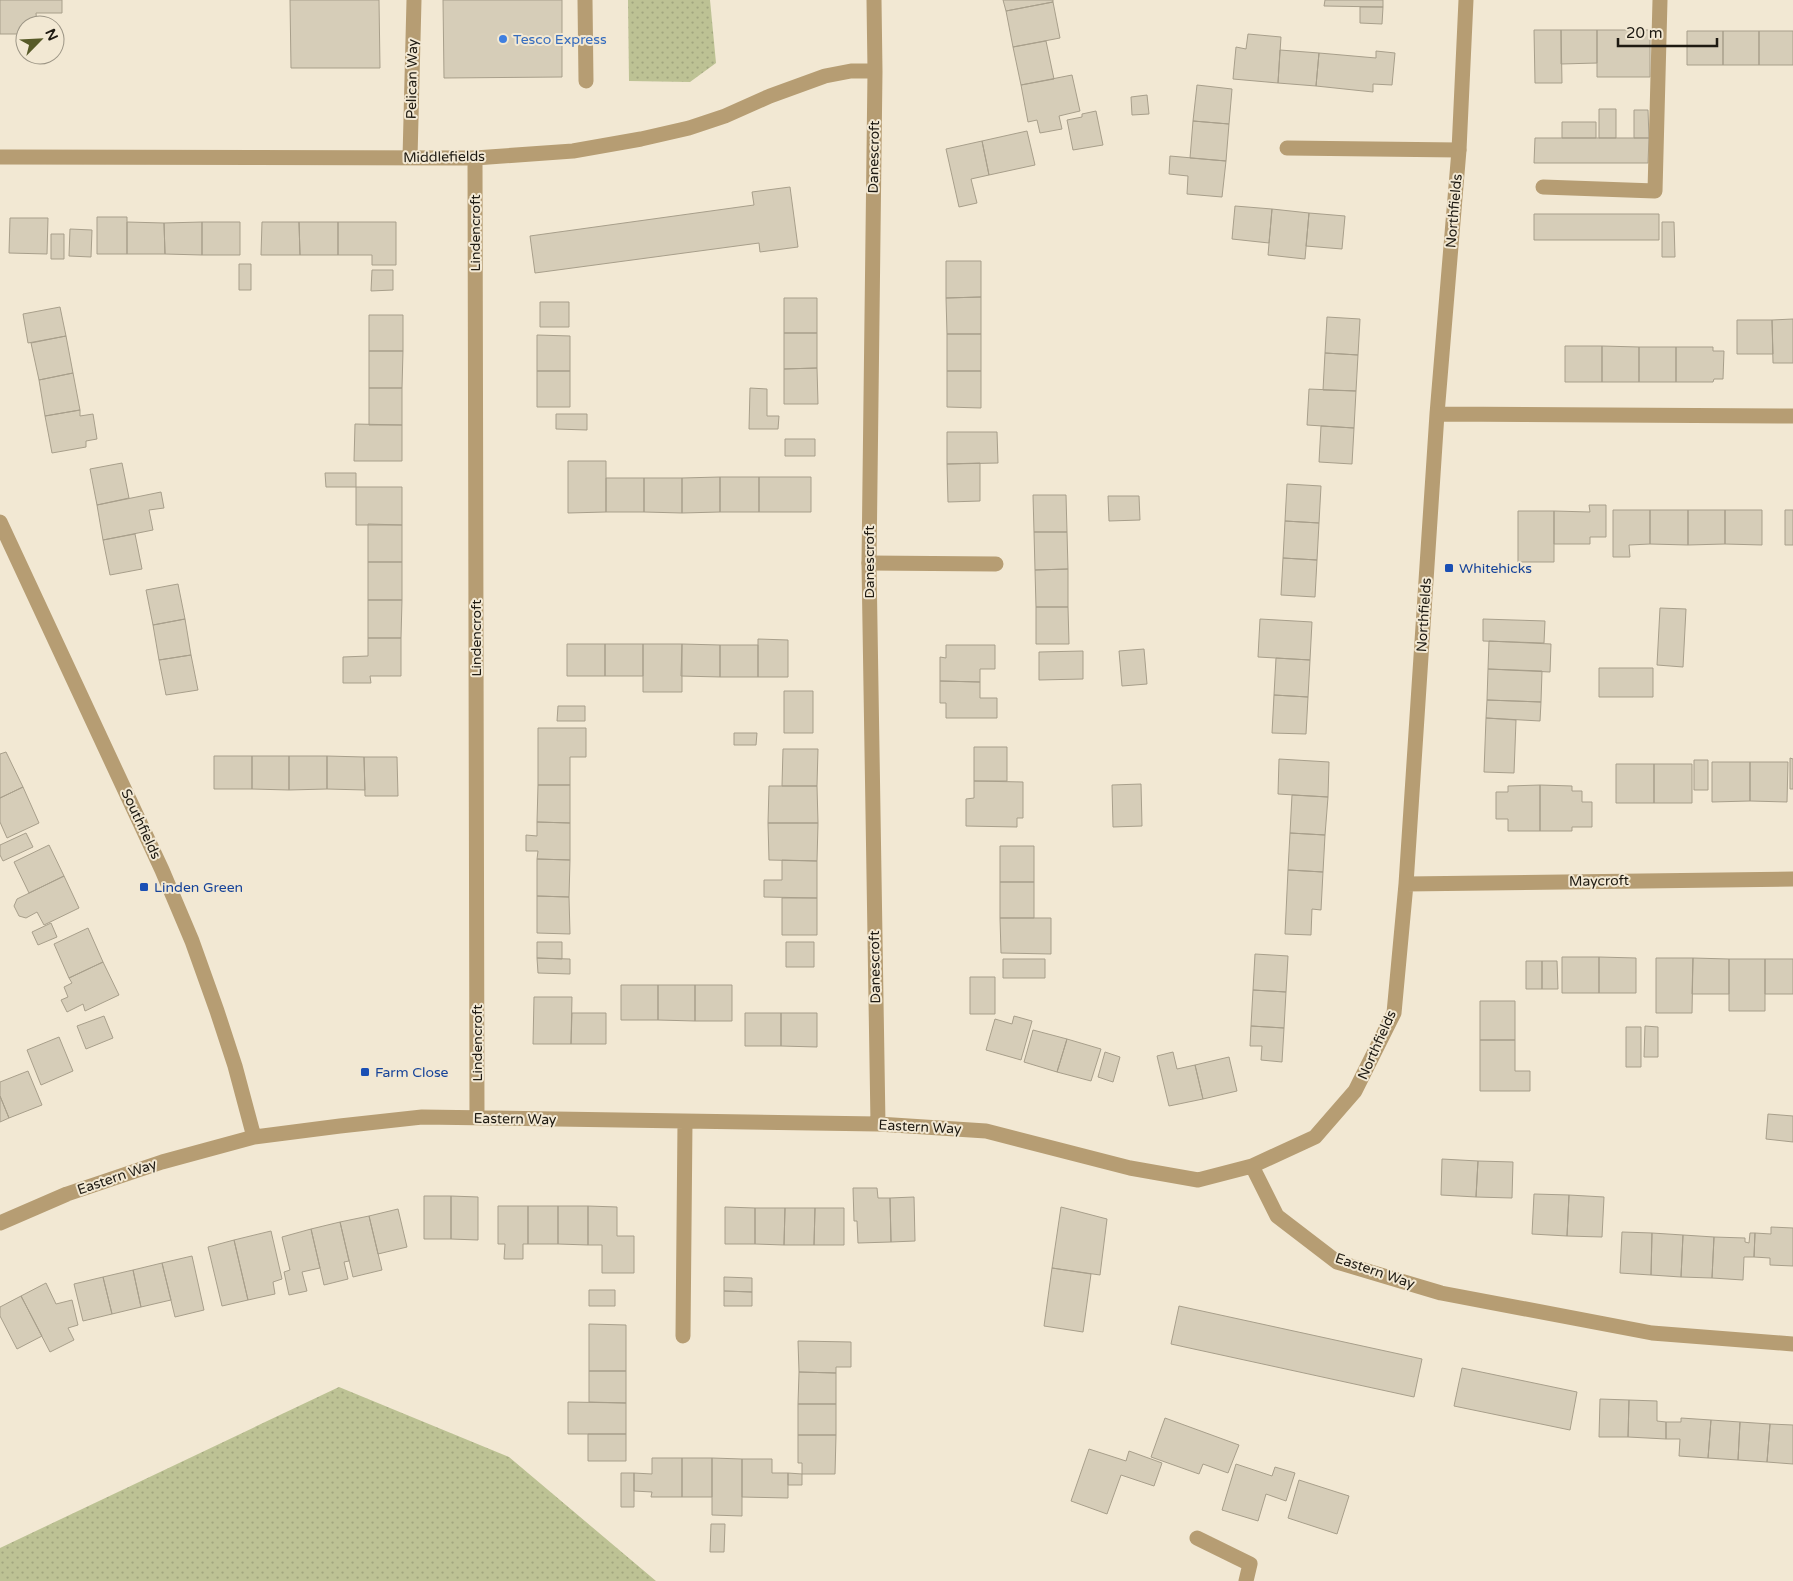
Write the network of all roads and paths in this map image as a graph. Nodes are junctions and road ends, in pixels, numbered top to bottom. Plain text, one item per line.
1 (414, 0) edge
2 (585, 0) edge
3 (874, 0) edge
4 (1466, 0) edge
5 (1660, 0) edge
6 (875, 71) junction
7 (586, 81) dead end
8 (1287, 148) dead end
9 (1458, 150) junction
10 (0, 157) edge
11 (410, 158) junction
12 (475, 158) junction
13 (1543, 187) dead end
14 (1437, 414) junction
15 (1793, 416) edge
16 (0, 522) edge
17 (869, 563) junction
18 (996, 564) dead end
19 (1793, 879) edge
20 (1406, 884) junction
21 (477, 1118) junction
22 (685, 1122) junction
23 (878, 1124) junction
24 (254, 1137) junction
25 (1252, 1166) junction
26 (0, 1223) edge
27 (683, 1336) dead end
28 (1793, 1344) edge
29 (1197, 1538) dead end
30 (1246, 1581) edge

1 - 11 street, Pelican Way
2 - 7 street
3 - 6 street, Danescroft
4 - 9 street, Northfields
5 - 13 street
6 - 12 street, Middlefields
6 - 17 street, Danescroft
8 - 9 street
9 - 14 street, Northfields
10 - 11 street, Middlefields
11 - 12 street, Middlefields
12 - 21 street, Lindencroft
14 - 15 street
14 - 20 street, Northfields
16 - 24 street, Southfields
17 - 18 street
17 - 23 street, Danescroft
19 - 20 street, Maycroft
20 - 25 street, Northfields
21 - 22 street, Eastern Way
21 - 24 street, Eastern Way
22 - 23 street, Eastern Way
22 - 27 street
23 - 25 street, Eastern Way
24 - 26 street, Eastern Way
25 - 28 street, Eastern Way
29 - 30 street

